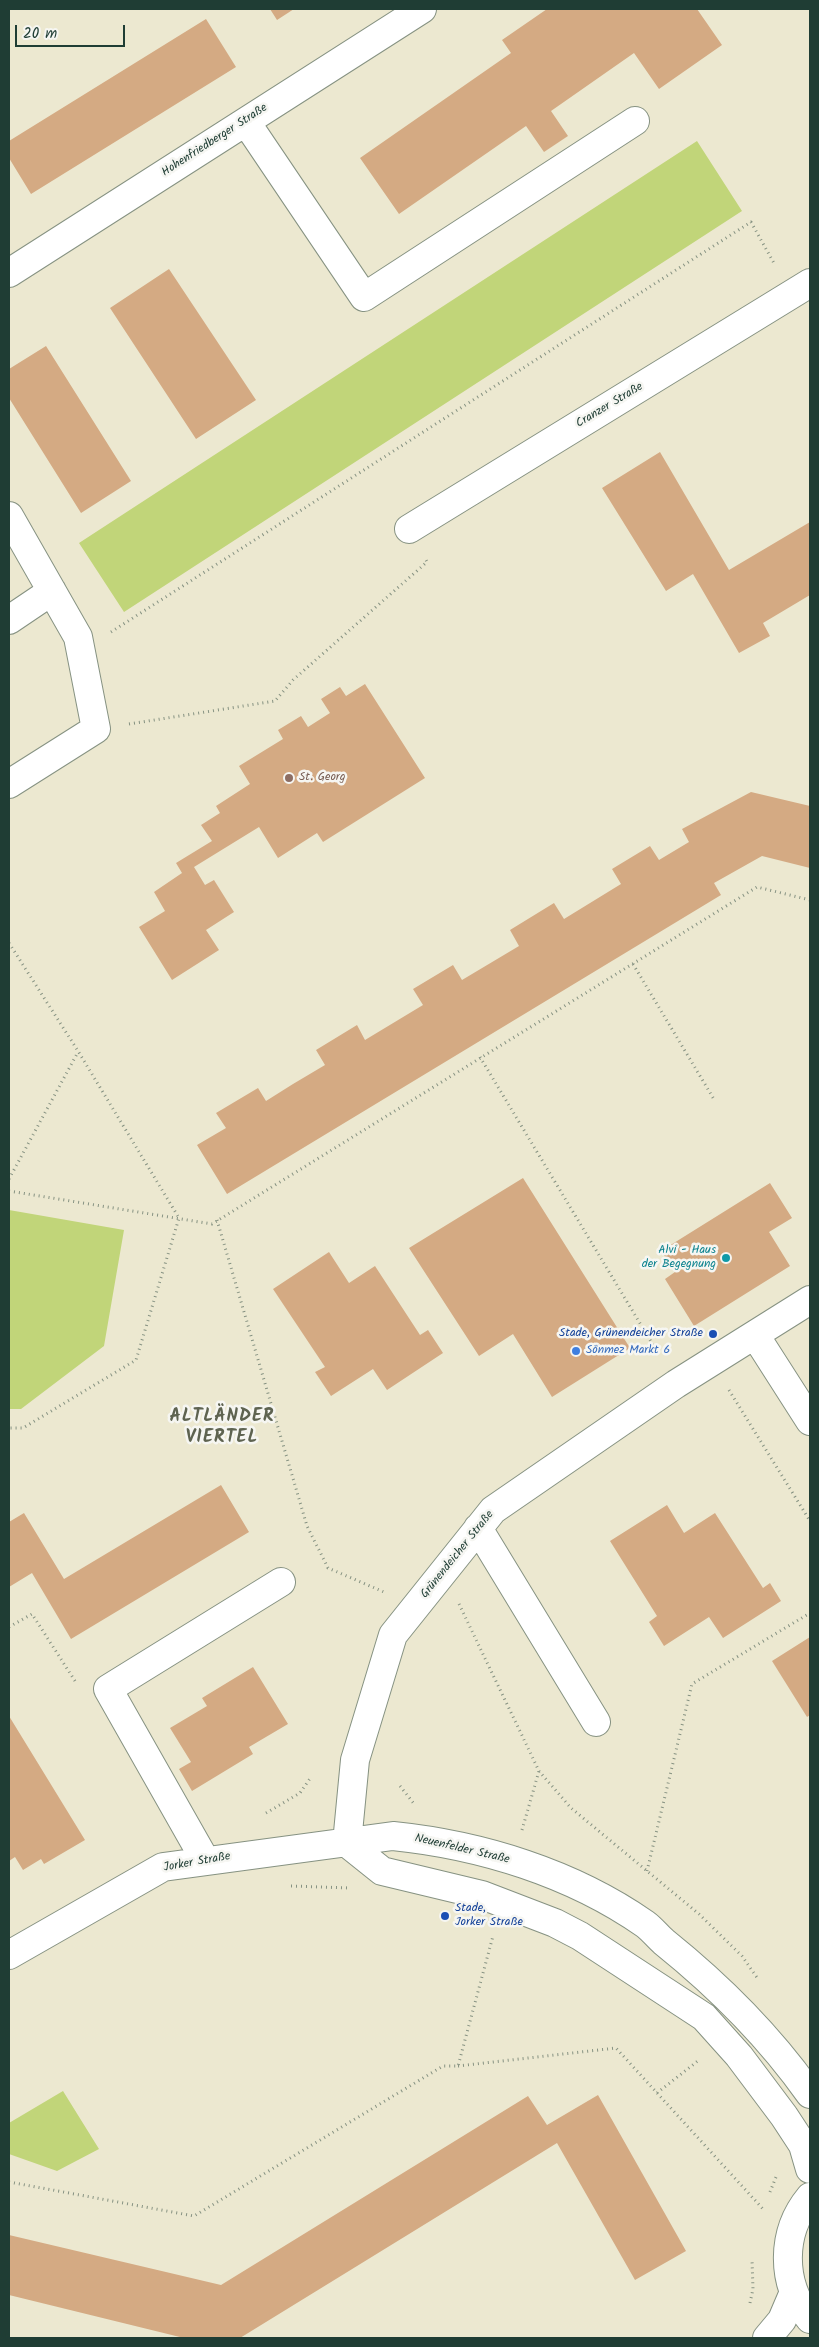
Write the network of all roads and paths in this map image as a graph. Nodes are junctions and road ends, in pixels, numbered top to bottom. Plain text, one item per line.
1 (422, 9) edge
2 (635, 121) dead end
3 (246, 122) junction
4 (9, 273) edge
5 (801, 288) edge
6 (9, 516) edge
7 (409, 528) joint
8 (52, 591) junction
9 (9, 620) edge
10 (81, 651) junction
11 (96, 729) junction
12 (9, 784) edge
13 (810, 900) edge
14 (9, 943) edge
15 (633, 964) junction
16 (78, 1051) junction
17 (480, 1058) junction
18 (715, 1101) dead end
19 (9, 1179) edge
20 (9, 1191) edge
21 (179, 1218) junction
22 (217, 1220) junction
23 (810, 1300) edge
24 (754, 1335) junction
25 (712, 1362) junction
26 (676, 1384) junction
27 (810, 1421) edge
28 (9, 1428) edge
29 (810, 1521) edge
30 (478, 1528) junction
31 (444, 1571) junction
32 (281, 1582) dead end
33 (417, 1606) junction
34 (810, 1613) edge
35 (9, 1627) edge
36 (108, 1689) junction
37 (596, 1722) dead end
38 (539, 1771) junction
39 (311, 1777) dead end
40 (266, 1813) dead end
41 (522, 1832) dead end
42 (347, 1844) junction
43 (204, 1860) junction
44 (648, 1871) junction
45 (285, 1886) dead end
46 (352, 1888) dead end
47 (495, 1930) dead end
48 (9, 1955) edge
49 (759, 1982) dead end
50 (703, 2057) dead end
51 (458, 2066) junction
52 (657, 2093) junction
53 (810, 2094) edge
54 (810, 2170) edge
55 (9, 2182) edge
56 (809, 2194) edge
57 (763, 2209) dead end
58 (794, 2292) junction
59 (810, 2319) edge
60 (767, 2338) edge

1 - 3 street, Hohenfriedberger Straße
2 - 3 street
3 - 4 street, Hohenfriedberger Straße
5 - 7 street, Cranzer Straße
5 - 10 path
6 - 8 street
7 - 11 path
8 - 9 street
8 - 10 street
10 - 11 street
11 - 12 street
13 - 15 path
14 - 16 path
15 - 17 path
15 - 18 path
16 - 19 path
16 - 21 path
17 - 22 path
17 - 26 path
20 - 21 path
21 - 22 path
21 - 28 path
22 - 33 path
23 - 24 street, Grünendeicher Straße
24 - 25 street, Grünendeicher Straße
24 - 27 street
25 - 26 street, Grünendeicher Straße
25 - 29 path
26 - 30 street, Grünendeicher Straße
30 - 31 street, Grünendeicher Straße
30 - 37 street
31 - 33 street, Grünendeicher Straße
31 - 38 path
32 - 36 street
33 - 42 street, Grünendeicher Straße
34 - 44 path
35 - 36 path
36 - 43 street
38 - 41 path
38 - 44 path
39 - 40 path
42 - 43 street, Jorker Straße
42 - 53 street, Neuenfelder Straße
42 - 54 street
43 - 48 street, Jorker Straße
44 - 49 path
45 - 46 path
47 - 51 path
50 - 52 path
51 - 52 path
51 - 55 path
52 - 57 path
56 - 58 street
58 - 59 street
58 - 60 street

